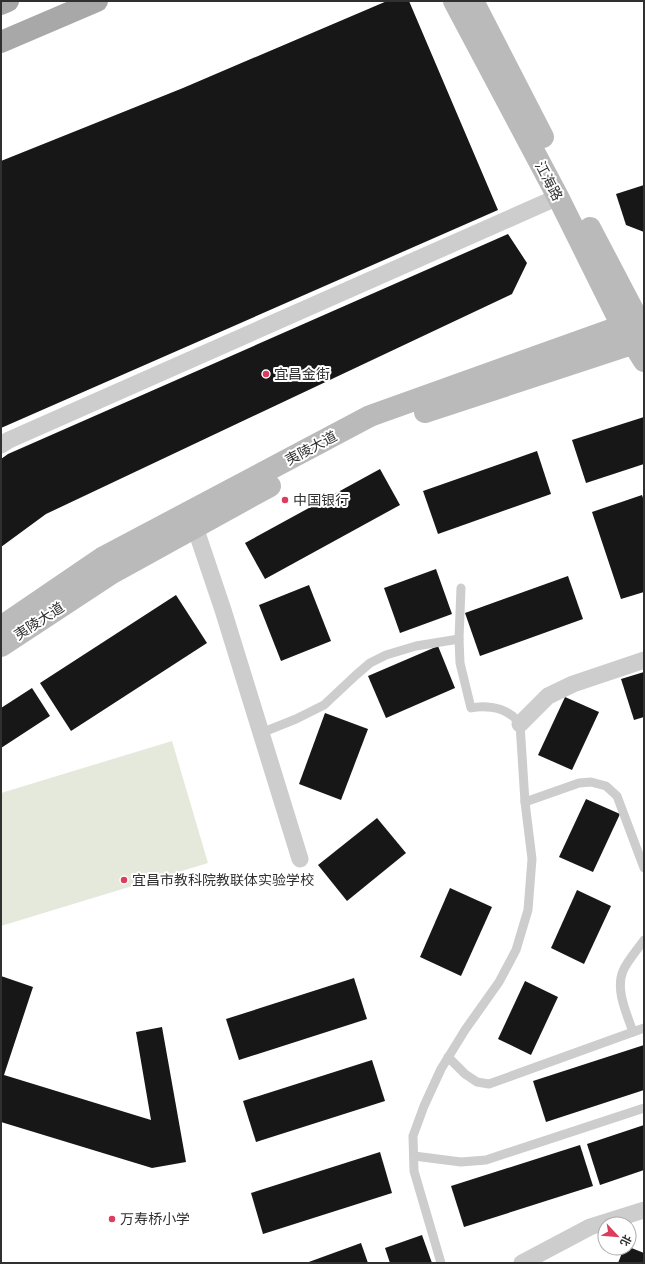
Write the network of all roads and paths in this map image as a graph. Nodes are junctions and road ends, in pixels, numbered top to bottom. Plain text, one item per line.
1 (8, 1) edge
2 (97, 1) edge
3 (454, 1) edge
4 (473, 1) edge
5 (1, 4) edge
6 (1, 42) edge
7 (558, 197) junction
8 (638, 334) edge
9 (1, 445) edge
10 (195, 527) junction
11 (461, 588) dead end
12 (1, 627) edge
13 (459, 639) junction
14 (1, 646) edge
15 (644, 660) edge
16 (520, 724) junction
17 (261, 733) junction
18 (525, 802) junction
19 (300, 859) dead end
20 (644, 868) edge
21 (644, 940) edge
22 (644, 1028) edge
23 (633, 1032) junction
24 (448, 1057) junction
25 (644, 1108) edge
26 (414, 1156) junction
27 (644, 1210) edge
28 (441, 1263) edge
29 (522, 1263) edge

1 - 5 main road
2 - 6 main road
3 - 7 main road, 江海路
4 - 8 main road, 江海路
7 - 8 main road, 江海路
7 - 9 street
8 - 10 main road, 夷陵大道
8 - 12 main road, 夷陵大道
10 - 14 main road, 夷陵大道
10 - 17 street
11 - 13 lane
13 - 16 lane
13 - 17 lane
15 - 16 street
16 - 18 lane
17 - 19 street
18 - 20 lane
18 - 24 lane
21 - 23 lane
22 - 23 lane
23 - 24 lane
24 - 26 lane
25 - 26 lane
26 - 28 lane
27 - 29 street

